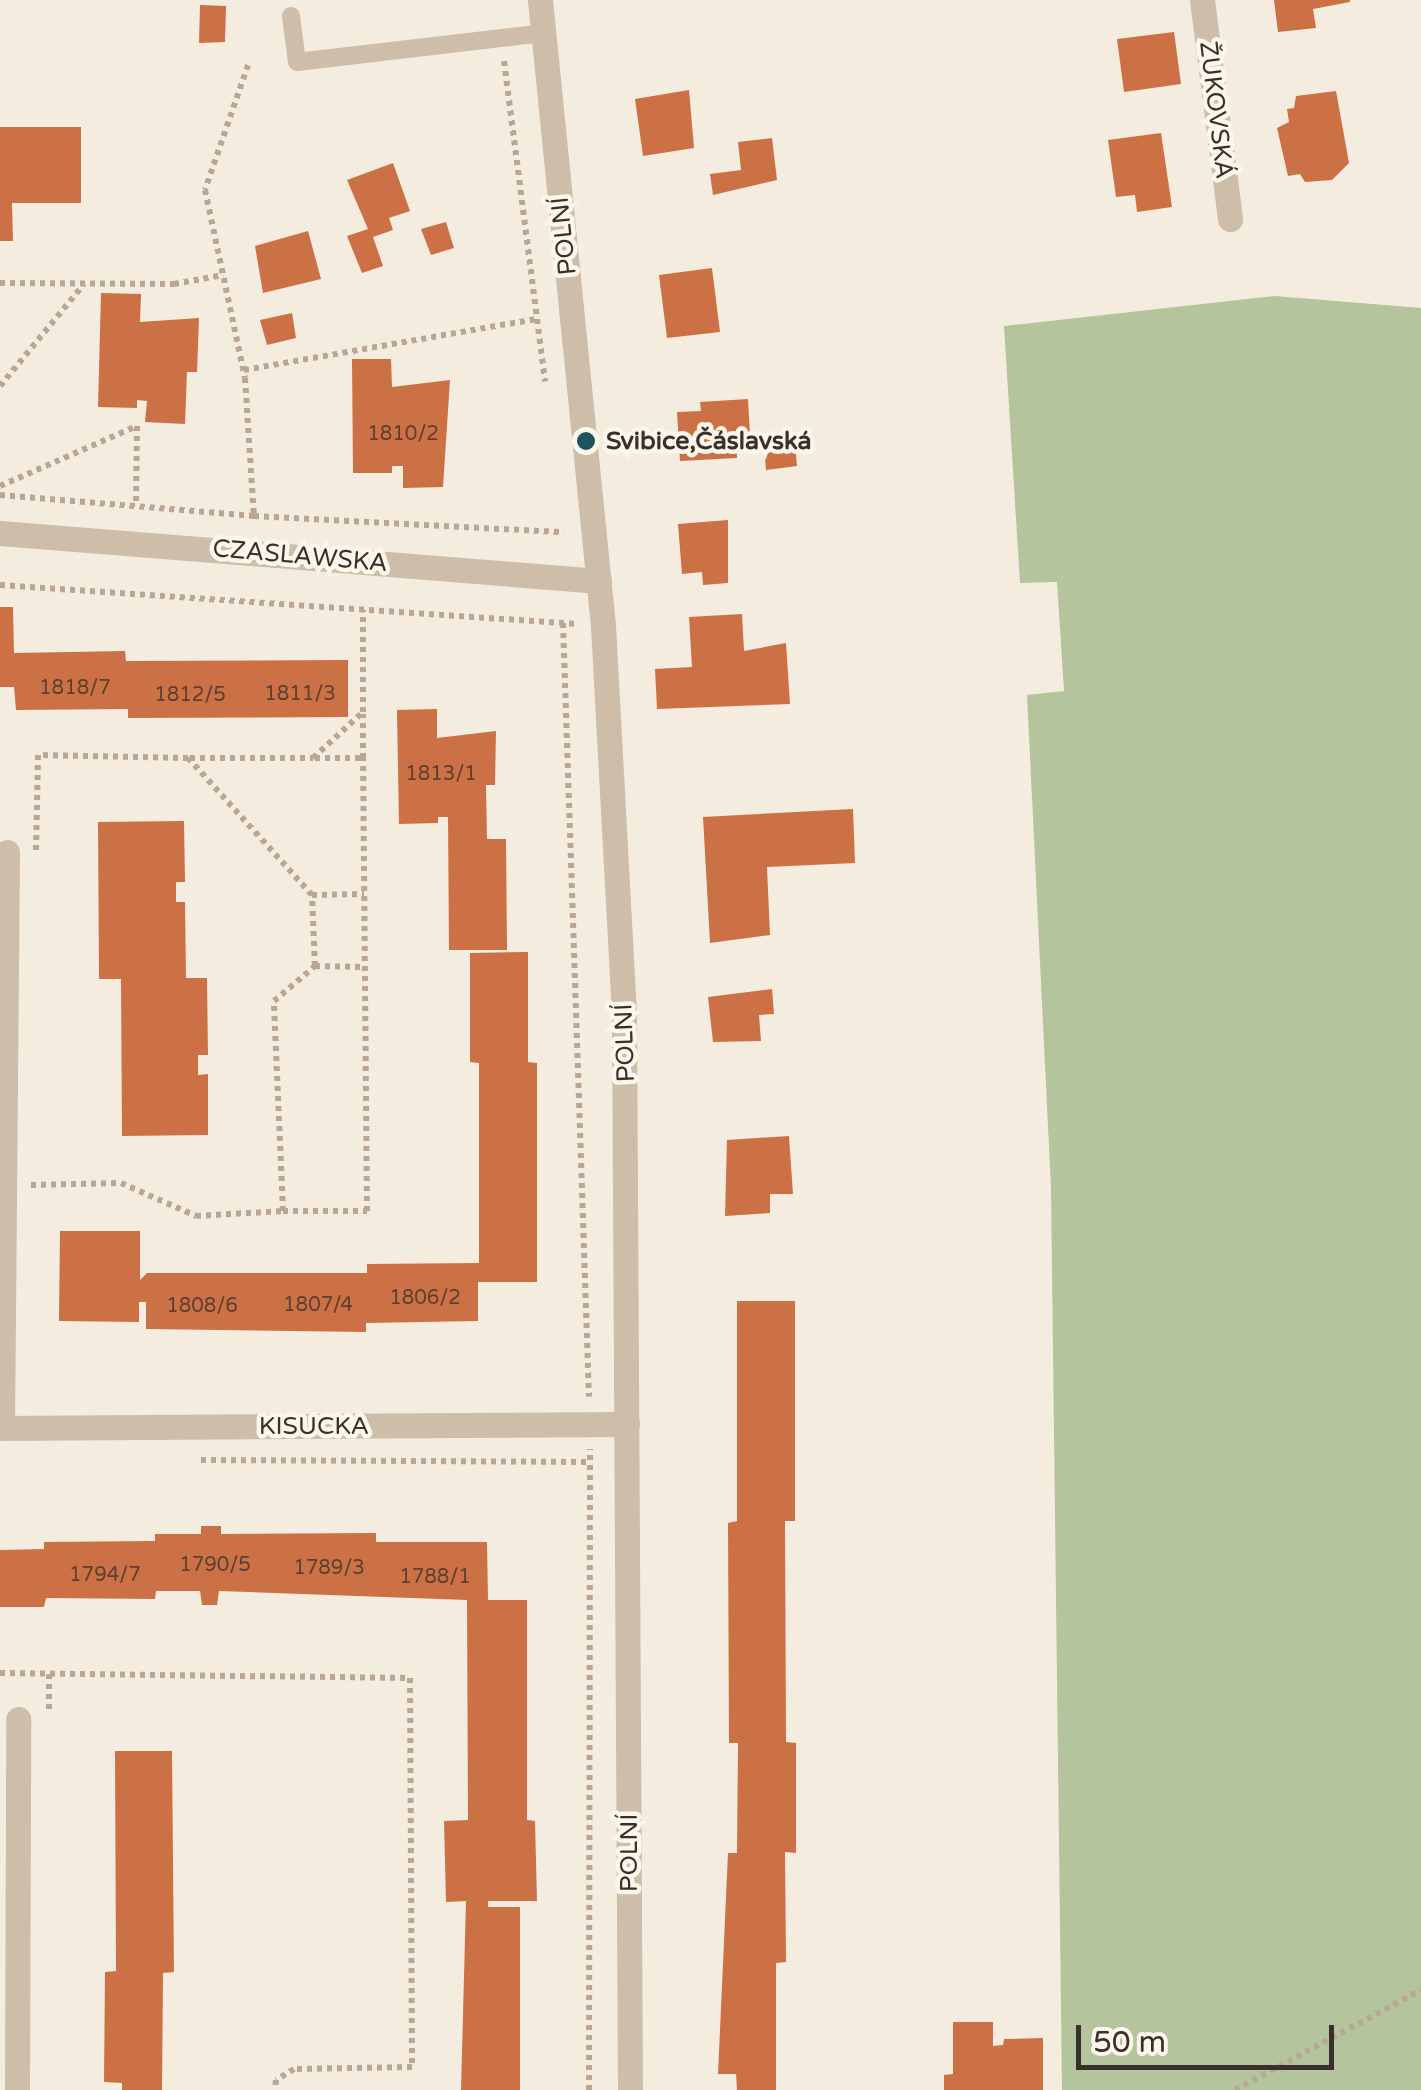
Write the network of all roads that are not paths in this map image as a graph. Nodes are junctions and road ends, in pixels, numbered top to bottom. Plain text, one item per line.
1 (540, 0) edge
2 (1202, 0) edge
3 (290, 16) dead end
4 (542, 33) junction
5 (1230, 219) dead end
6 (0, 533) edge
7 (599, 580) junction
8 (7, 852) road end
9 (2, 1131) edge
10 (627, 1424) junction
11 (1, 1428) edge
12 (18, 1719) dead end
13 (17, 2090) edge
14 (630, 2090) edge

1 - 4 street, POLNÍ
2 - 5 street, ŽUKOVSKÁ
3 - 4 lane
4 - 7 street, POLNÍ
6 - 7 street, CZASLAWSKA
7 - 10 street, POLNÍ
8 - 9 street, KISUCKA
9 - 11 street, KISUCKA
10 - 11 street, KISUCKA
10 - 14 street, POLNÍ
12 - 13 street

